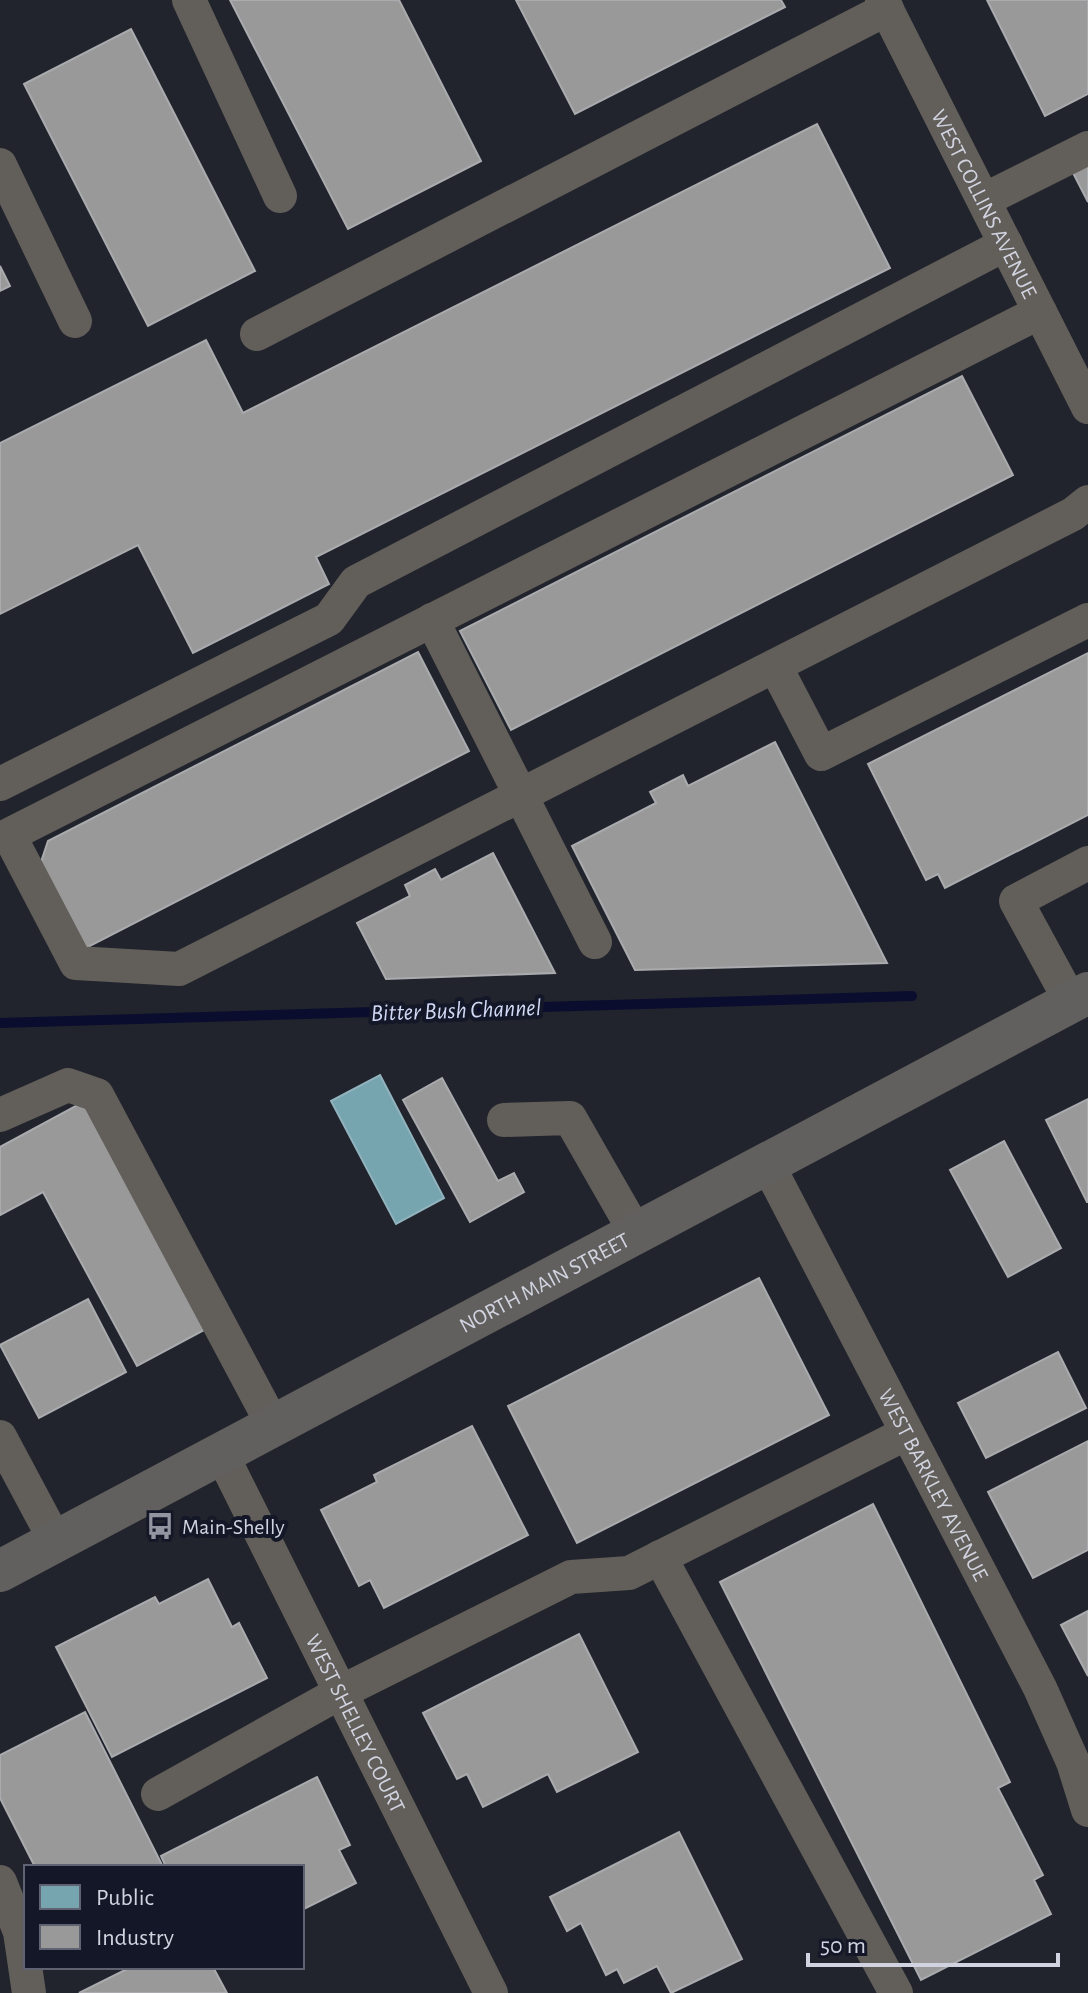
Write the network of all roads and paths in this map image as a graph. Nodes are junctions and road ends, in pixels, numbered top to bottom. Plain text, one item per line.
1 (189, 0) edge
2 (884, 4) edge
3 (1088, 148) edge
4 (0, 165) edge
5 (280, 196) dead end
6 (984, 200) junction
7 (1006, 244) junction
8 (1040, 312) junction
9 (75, 321) dead end
10 (257, 334) dead end
11 (1088, 407) edge
12 (1088, 502) edge
13 (432, 620) junction
14 (1088, 620) edge
15 (775, 666) junction
16 (0, 784) edge
17 (520, 795) junction
18 (1088, 863) edge
19 (595, 942) dead end
20 (1080, 998) edge
21 (0, 1115) edge
22 (504, 1120) dead end
23 (768, 1165) junction
24 (637, 1235) junction
25 (274, 1427) junction
26 (907, 1433) junction
27 (0, 1437) edge
28 (222, 1455) junction
29 (56, 1542) junction
30 (660, 1557) junction
31 (0, 1571) edge
32 (341, 1692) junction
33 (158, 1794) dead end
34 (1087, 1801) edge
35 (0, 1882) edge
36 (24, 1959) edge
37 (25, 1969) edge
38 (29, 1993) edge
39 (491, 1993) edge
40 (896, 1993) edge

1 - 5 street
2 - 6 street, WEST COLLINS AVENUE
2 - 10 street
3 - 6 street
4 - 9 street
6 - 7 street, WEST COLLINS AVENUE
7 - 8 street, WEST COLLINS AVENUE
7 - 16 street
8 - 11 street, WEST COLLINS AVENUE
8 - 13 street
12 - 15 street
13 - 17 street
13 - 17 street
14 - 15 street
15 - 17 street
17 - 19 street
18 - 20 street
20 - 23 main road, NORTH MAIN STREET
21 - 25 street
22 - 24 street
23 - 24 main road, NORTH MAIN STREET
23 - 26 street, WEST BARKLEY AVENUE
24 - 25 main road, NORTH MAIN STREET
25 - 28 main road, NORTH MAIN STREET
26 - 30 street
26 - 34 street, WEST BARKLEY AVENUE
27 - 29 street
28 - 29 main road, NORTH MAIN STREET
28 - 32 street, WEST SHELLEY COURT
29 - 31 main road, NORTH MAIN STREET
30 - 32 street
30 - 40 street
32 - 33 street
32 - 39 street, WEST SHELLEY COURT
35 - 36 street
37 - 38 street

